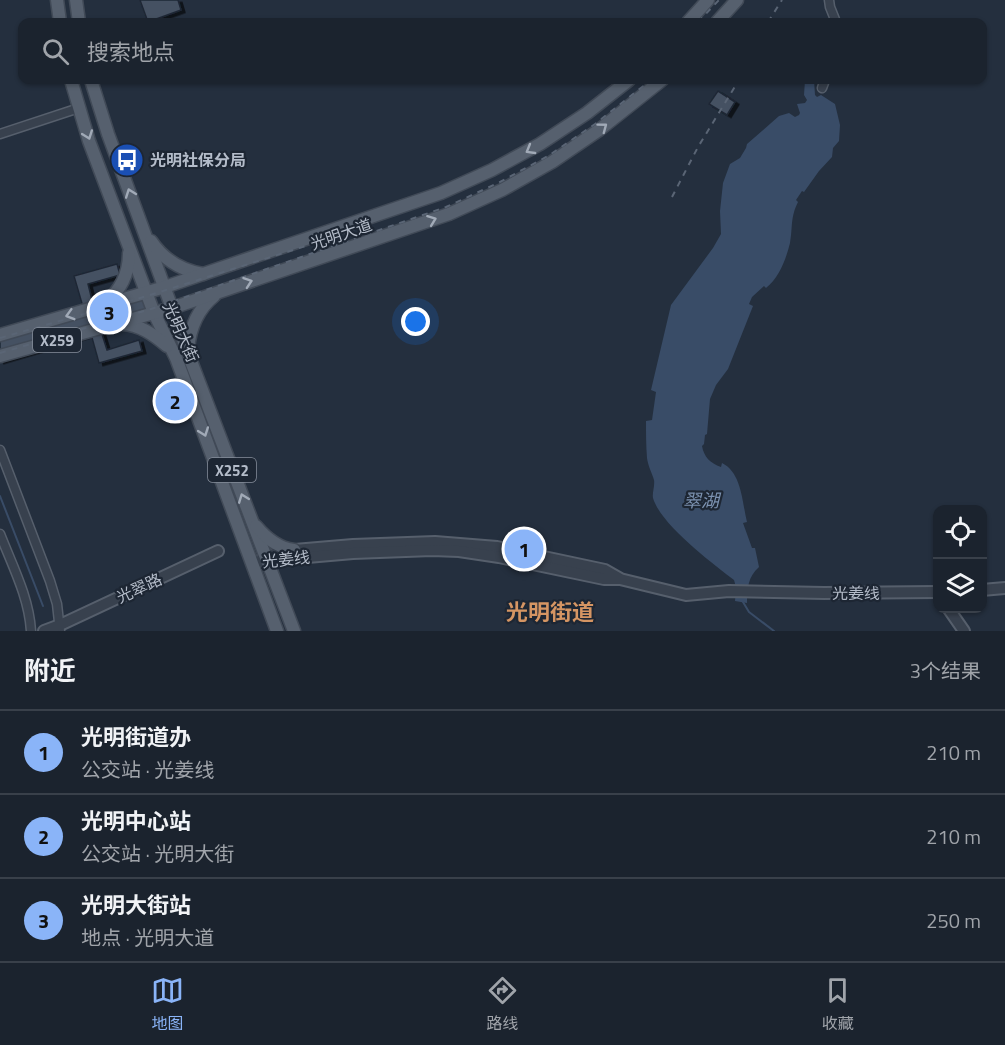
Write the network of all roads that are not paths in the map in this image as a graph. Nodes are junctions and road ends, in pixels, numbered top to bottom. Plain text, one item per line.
1 (57, 0) edge
2 (76, 0) edge
3 (708, 0) edge
4 (737, 0) edge
5 (829, 0) edge
6 (59, 18) edge
7 (78, 18) edge
8 (692, 18) edge
9 (721, 18) edge
10 (834, 18) edge
11 (72, 84) edge
12 (92, 84) edge
13 (624, 84) edge
14 (657, 84) edge
15 (79, 108) junction
16 (0, 134) edge
17 (144, 231) junction
18 (128, 243) junction
19 (204, 274) junction
20 (165, 288) junction
21 (146, 293) junction
22 (217, 293) junction
23 (100, 306) junction
24 (172, 308) junction
25 (154, 313) junction
26 (114, 324) junction
27 (0, 335) edge
28 (0, 356) edge
29 (182, 357) junction
30 (0, 450) edge
31 (251, 520) junction
32 (0, 534) edge
33 (294, 550) junction
34 (218, 551) dead end
35 (266, 559) junction
36 (252, 562) junction
37 (620, 579) junction
38 (1005, 588) edge
39 (987, 590) edge
40 (933, 593) edge
41 (951, 613) edge
42 (59, 629) edge
43 (30, 631) edge
44 (44, 631) edge
45 (278, 631) edge
46 (294, 631) edge
47 (964, 631) edge

1 - 6 main road
2 - 7 main road
3 - 8 main road
4 - 9 main road
5 - 10 street
11 - 15 main road, 光明大街
17 -> 12 main road, 光明大街
13 -> 19 main road, 光明大道
22 -> 14 main road, 光明大道
15 - 16 street
15 -> 18 main road, 光明大街
17 - 19 main road
17 - 20 main road, 光明大街
18 - 21 main road, 光明大街
18 - 23 main road
19 - 20 main road, 光明大道
20 - 21 main road, 光明大道 / X259
20 - 24 main road, 光明大街 / X252
21 - 23 main road, 光明大道 / X259
21 - 25 main road, 光明大街
22 - 24 main road, 光明大道
22 - 29 main road
23 -> 27 main road, 光明大道 / X259
24 - 25 main road, 光明大道 / X259
24 - 29 main road, 光明大街 / X252
25 - 26 main road, 光明大道 / X259
25 - 29 main road, 光明大街
26 - 28 main road, 光明大道 / X259
26 - 29 main road
31 -> 29 main road, 光明大街 / X252
29 -> 36 main road, 光明大街
30 - 42 street
31 - 33 main road
31 - 35 main road, 光明大街 / X252
32 - 43 street
33 - 35 street, 光姜线
33 - 37 street, 光姜线
34 - 42 street, 光翠路
35 - 36 street, 光姜线
35 - 37 street, 光姜线
35 - 46 main road, 光明大街 / X252
36 - 45 main road, 光明大街
37 - 40 street, 光姜线
38 - 39 street
41 - 47 street
42 - 44 street, 光翠路

